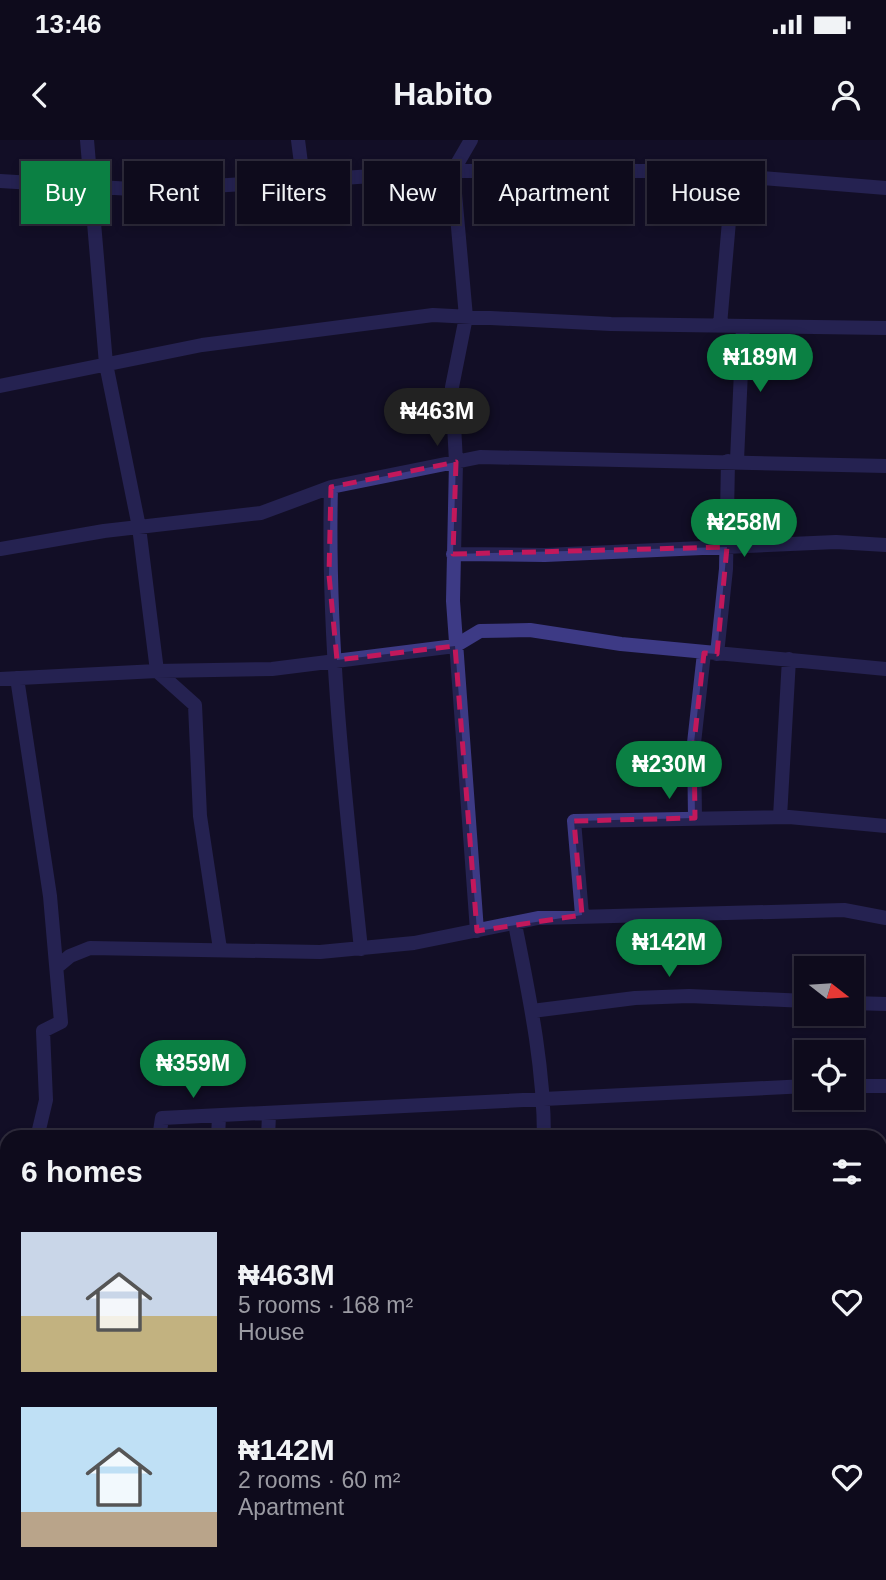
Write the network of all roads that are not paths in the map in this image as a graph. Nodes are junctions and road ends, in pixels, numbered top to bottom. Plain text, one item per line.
1 (87, 140) edge
2 (298, 140) edge
3 (471, 140) edge
4 (90, 161) edge
5 (301, 161) edge
6 (459, 161) edge
7 (460, 171) edge
8 (647, 171) edge
9 (765, 178) edge
10 (0, 181) edge
11 (21, 183) edge
12 (237, 184) edge
13 (886, 188) edge
14 (110, 189) edge
15 (96, 224) edge
16 (458, 224) edge
17 (729, 224) edge
18 (466, 317) junction
19 (720, 326) junction
20 (743, 326) junction
21 (886, 328) edge
22 (106, 365) junction
23 (0, 386) edge
24 (733, 461) junction
25 (456, 462) junction
26 (886, 466) edge
27 (331, 487) junction
28 (139, 527) junction
29 (886, 545) edge
30 (727, 547) junction
31 (0, 549) edge
32 (453, 554) junction
33 (455, 646) junction
34 (710, 654) junction
35 (789, 659) junction
36 (337, 660) junction
37 (886, 669) edge
38 (157, 671) junction
39 (17, 678) junction
40 (0, 679) edge
41 (779, 817) junction
42 (695, 818) junction
43 (886, 826) edge
44 (582, 915) junction
45 (886, 918) edge
46 (515, 924) junction
47 (477, 931) junction
48 (220, 949) junction
49 (361, 949) junction
50 (58, 967) junction
51 (794, 1002) edge
52 (864, 1003) edge
53 (886, 1004) edge
54 (532, 1011) junction
55 (864, 1086) edge
56 (886, 1086) edge
57 (794, 1087) edge
58 (544, 1098) junction
59 (269, 1114) junction
60 (219, 1116) junction
61 (39, 1130) edge
62 (160, 1130) edge
63 (218, 1130) edge
64 (268, 1130) edge
65 (544, 1130) edge

1 - 4 street
2 - 5 street
3 - 6 street
7 - 8 street
9 - 13 street
10 - 11 street
12 - 14 street
15 - 22 street
16 - 18 street
17 - 19 street
18 - 19 street
18 - 22 street
18 - 25 street
19 - 20 street
20 - 21 street
20 - 24 street
22 - 23 street
22 - 28 street
24 - 25 street
24 - 26 street
24 - 30 street
25 - 27 street
25 - 32 street
27 - 28 street
27 - 36 street
28 - 31 street
28 - 38 street
29 - 30 street
30 - 32 street
30 - 34 street
32 - 33 street
33 - 34 street
33 - 36 street
33 - 47 street
34 - 35 street
34 - 42 street
35 - 37 street
35 - 41 street
36 - 38 street
36 - 49 street
38 - 39 street
38 - 48 street
39 - 40 street
39 - 50 street
41 - 42 street
41 - 43 street
42 - 44 street
44 - 45 street
44 - 46 street
46 - 47 street
46 - 54 street
47 - 49 street
48 - 49 street
48 - 50 street
50 - 61 street
51 - 54 street
52 - 53 street
54 - 58 street
55 - 56 street
57 - 58 street
58 - 59 street
58 - 65 street
59 - 60 street
59 - 64 street
60 - 62 street
60 - 63 street

